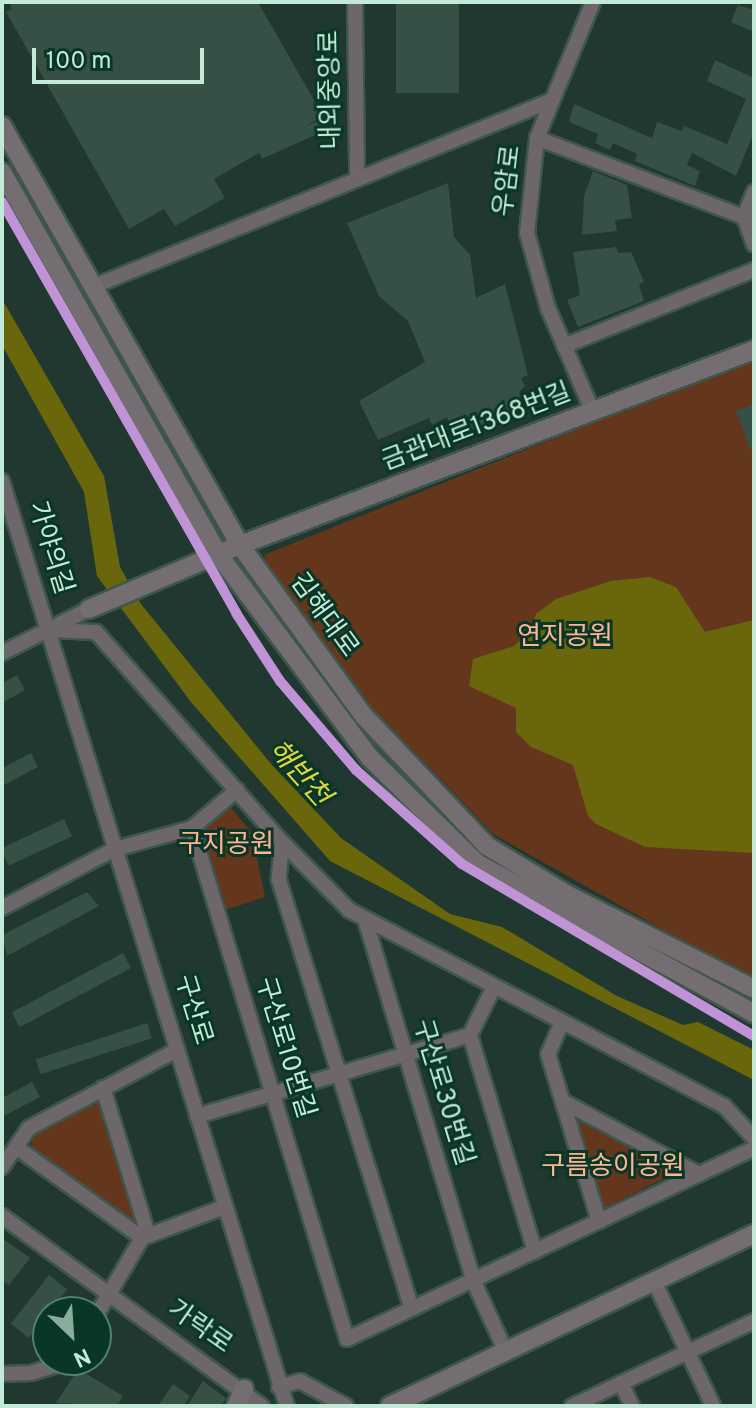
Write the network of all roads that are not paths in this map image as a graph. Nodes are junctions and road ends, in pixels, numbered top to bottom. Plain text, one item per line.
1 (355, 2) edge
2 (593, 2) edge
3 (551, 101) junction
4 (2, 126) edge
5 (537, 138) junction
6 (2, 172) edge
7 (357, 178) junction
8 (754, 192) edge
9 (744, 217) junction
10 (754, 244) edge
11 (754, 270) edge
12 (97, 285) junction
13 (564, 346) junction
14 (754, 350) edge
15 (593, 412) junction
16 (2, 481) edge
17 (240, 545) junction
18 (218, 554) junction
19 (89, 609) joint
20 (48, 630) junction
21 (2, 653) edge
22 (237, 790) junction
23 (192, 828) junction
24 (282, 842) junction
25 (115, 849) junction
26 (2, 908) edge
27 (365, 919) junction
28 (494, 987) junction
29 (754, 989) edge
30 (754, 1013) edge
31 (561, 1024) junction
32 (470, 1035) junction
33 (177, 1050) junction
34 (405, 1054) junction
35 (339, 1074) junction
36 (103, 1088) junction
37 (272, 1094) junction
38 (564, 1102) junction
39 (197, 1116) junction
40 (754, 1138) edge
41 (16, 1147) junction
42 (754, 1148) edge
43 (2, 1167) edge
44 (699, 1174) junction
45 (224, 1207) junction
46 (2, 1216) edge
47 (599, 1221) junction
48 (754, 1234) edge
49 (145, 1236) junction
50 (535, 1251) junction
51 (473, 1280) junction
52 (654, 1281) junction
53 (106, 1291) junction
54 (104, 1296) edge
55 (412, 1309) junction
56 (754, 1321) edge
57 (506, 1352) junction
58 (687, 1352) junction
59 (32, 1373) edge
60 (2, 1374) edge
61 (621, 1383) junction
62 (279, 1387) junction
63 (240, 1398) edge
64 (262, 1406) edge
65 (287, 1406) edge
66 (346, 1406) edge
67 (390, 1406) edge
68 (572, 1406) edge
69 (632, 1406) edge
70 (713, 1406) edge

1 - 7 street, 내외중앙로
2 - 3 street, 우암로
3 - 5 street, 우암로
3 - 7 street
4 - 12 main road, 김해대로
5 - 9 street
5 - 13 street, 우암로
6 - 18 main road, 김해대로
7 - 12 street
8 - 9 street
9 - 10 street
11 - 13 street
12 - 17 main road, 김해대로
13 - 15 street, 우암로
14 - 15 main road, 금관대로1368번길
15 - 17 main road, 금관대로1368번길
16 - 20 street, 가야의길
17 - 18 main road, 금관대로1368번길
17 - 29 main road, 김해대로
18 - 19 main road, 금관대로1368번길
18 - 30 main road, 김해대로
19 - 20 street
20 - 21 street
20 - 22 street
20 - 25 street, 구산로
22 - 23 street
22 - 24 street
23 - 25 street
23 - 37 street, 구산로10번길
24 - 27 street
24 - 35 street, 구산로10번길
25 - 26 street
25 - 33 street, 구산로
27 - 28 street
27 - 34 street, 구산로30번길
28 - 31 street
28 - 32 street
31 - 38 street
31 - 40 street
32 - 34 street
32 - 50 street
33 - 36 street
33 - 39 street, 구산로
34 - 35 street
34 - 51 street, 구산로30번길
35 - 37 street
35 - 55 street, 구산로10번길
36 - 41 street
36 - 49 street
37 - 39 street
37 - 55 street, 구산로10번길
38 - 44 street
38 - 47 street
39 - 45 street, 구산로
41 - 43 street
41 - 49 street
42 - 44 street
44 - 47 street
45 - 49 street
45 - 62 street, 구산로
46 - 53 street, 가락로
47 - 50 street
48 - 52 main road
49 - 53 street
50 - 51 street
51 - 55 street
51 - 57 street, 구산로30번길
52 - 57 main road
52 - 58 street
53 - 54 street
53 - 63 street, 가락로
56 - 58 street
57 - 67 main road
58 - 61 street
58 - 70 street
59 - 60 street
61 - 68 street
61 - 69 street
62 - 65 street, 구산로
62 - 66 street
63 - 64 street, 가락로

